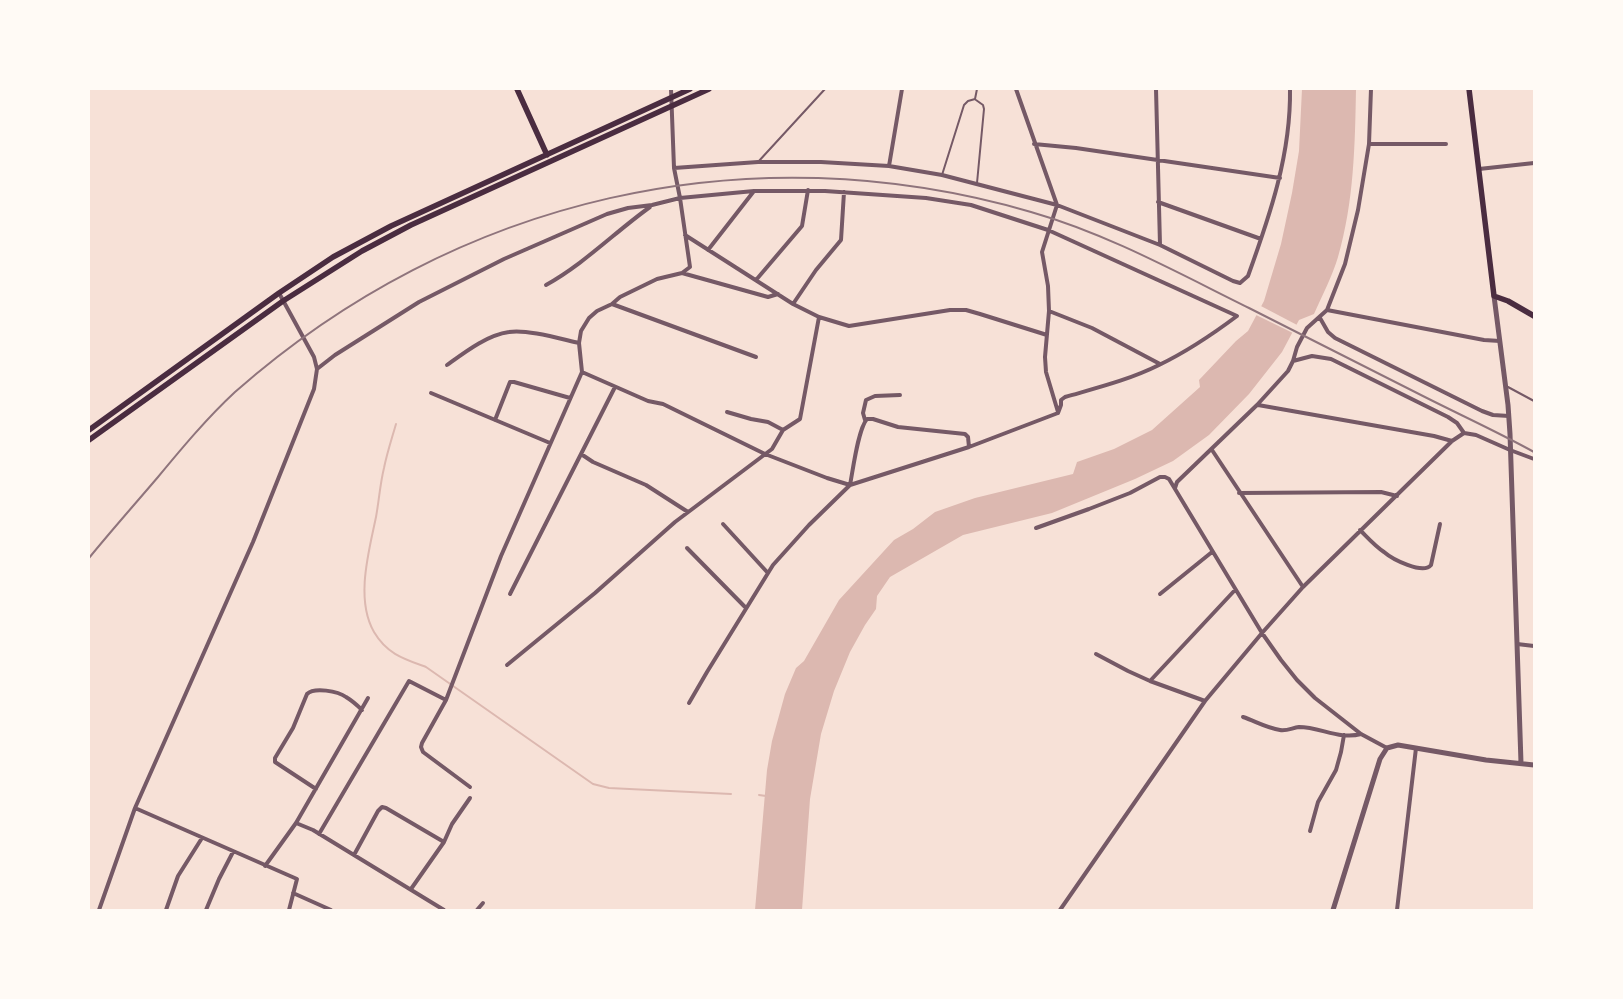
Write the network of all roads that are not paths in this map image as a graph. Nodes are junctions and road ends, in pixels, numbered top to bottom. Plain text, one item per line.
1 (519, 89) edge
2 (671, 89) edge
3 (690, 89) edge
4 (709, 89) edge
5 (825, 89) edge
6 (902, 89) edge
7 (976, 89) edge
8 (1016, 89) edge
9 (1156, 89) edge
10 (1290, 89) edge
11 (1372, 89) edge
12 (1469, 89) edge
13 (672, 98) junction
14 (975, 99) junction
15 (672, 106) junction
16 (1034, 144) junction
17 (1369, 144) junction
18 (1446, 144) dead end
19 (546, 154) junction
20 (1158, 160) junction
21 (550, 162) junction
22 (758, 162) junction
23 (1534, 163) edge
24 (889, 166) junction
25 (674, 168) junction
26 (1479, 169) junction
27 (942, 175) junction
28 (1280, 178) junction
29 (976, 184) junction
30 (808, 190) junction
31 (754, 191) junction
32 (844, 192) junction
33 (680, 198) junction
34 (1158, 202) junction
35 (652, 205) junction
36 (1057, 205) junction
37 (1048, 230) junction
38 (685, 235) junction
39 (1262, 239) junction
40 (1160, 245) junction
41 (708, 250) junction
42 (682, 273) junction
43 (756, 280) junction
44 (546, 285) dead end
45 (279, 293) junction
46 (778, 294) junction
47 (1494, 296) junction
48 (283, 301) junction
49 (612, 304) junction
50 (793, 304) junction
51 (1327, 310) junction
52 (1049, 311) junction
53 (1534, 316) edge
54 (819, 317) junction
55 (1320, 318) junction
56 (1048, 335) junction
57 (1500, 341) junction
58 (579, 343) junction
59 (756, 357) dead end
60 (1293, 361) junction
61 (1160, 364) junction
62 (447, 365) dead end
63 (317, 369) junction
64 (582, 372) junction
65 (1506, 386) junction
66 (615, 387) junction
67 (430, 393) dead end
68 (900, 395) dead end
69 (570, 398) junction
70 (1534, 401) edge
71 (1257, 405) junction
72 (727, 412) dead end
73 (1058, 413) junction
74 (1509, 416) junction
75 (495, 420) junction
76 (865, 420) junction
77 (89, 430) edge
78 (783, 430) junction
79 (1464, 433) junction
80 (89, 440) edge
81 (1452, 441) junction
82 (550, 443) junction
83 (969, 447) junction
84 (1212, 450) junction
85 (1510, 450) junction
86 (581, 454) junction
87 (765, 454) junction
88 (1534, 459) edge
89 (850, 485) junction
90 (1175, 488) junction
91 (1239, 493) junction
92 (1397, 496) junction
93 (688, 512) junction
94 (723, 524) dead end
95 (1440, 524) dead end
96 (1036, 528) dead end
97 (1360, 530) junction
98 (687, 548) dead end
99 (1212, 552) junction
100 (767, 572) junction
101 (1303, 587) junction
102 (1235, 590) junction
103 (510, 594) dead end
104 (1160, 594) dead end
105 (746, 608) junction
106 (1262, 633) junction
107 (1516, 644) junction
108 (1534, 646) edge
109 (1096, 654) dead end
110 (507, 666) dead end
111 (1150, 681) junction
112 (368, 698) dead end
113 (446, 700) junction
114 (1205, 701) junction
115 (689, 704) dead end
116 (362, 710) junction
117 (1242, 717) dead end
118 (1361, 734) junction
119 (1344, 736) junction
120 (1387, 748) junction
121 (1416, 748) junction
122 (1521, 763) junction
123 (1534, 765) edge
124 (470, 787) dead end
125 (316, 789) junction
126 (470, 798) dead end
127 (135, 808) junction
128 (296, 824) junction
129 (1310, 832) dead end
130 (319, 834) junction
131 (202, 838) junction
132 (444, 842) junction
133 (233, 852) junction
134 (354, 855) junction
135 (264, 866) junction
136 (410, 889) junction
137 (293, 893) junction
138 (483, 903) dead end
139 (99, 910) edge
140 (166, 910) edge
141 (206, 910) edge
142 (289, 910) edge
143 (331, 910) edge
144 (444, 910) edge
145 (477, 910) edge
146 (1060, 910) edge
147 (1333, 910) edge
148 (1397, 910) edge

1 - 19 main road
2 - 13 street
3 - 13 main road
4 - 15 main road
5 - 22 lane
6 - 24 street
7 - 14 lane
8 - 16 street
9 - 20 street
10 - 28 street
11 - 17 street
12 - 26 main road
13 - 15 street
13 - 19 main road
14 - 27 lane
14 - 29 lane
15 - 21 main road
15 - 25 street
16 - 20 street
16 - 36 street
17 - 18 street
17 - 51 street
19 - 21 main road
19 - 45 main road
20 - 28 street
20 - 34 street
21 - 48 main road
22 - 24 street
22 - 25 street
23 - 26 street
24 - 27 street
25 - 33 street
26 - 47 main road
27 - 29 street
28 - 39 street
29 - 36 street
30 - 31 street
30 - 32 street
30 - 43 street
31 - 33 street
31 - 41 street
32 - 37 street
32 - 50 street
33 - 35 street
33 - 38 street
34 - 39 street
34 - 40 street
35 - 44 street
35 - 63 street
36 - 37 street
36 - 40 street
37 - 52 street
37 - 61 street
38 - 41 street
38 - 42 street
39 - 40 street
41 - 43 street
42 - 46 street
42 - 49 street
43 - 46 street
45 - 48 street
45 - 77 main road
46 - 50 street
47 - 53 main road
47 - 57 street
48 - 63 street
48 - 80 main road
49 - 58 street
49 - 59 street
50 - 54 street
51 - 55 street
51 - 57 street
52 - 56 street
52 - 61 street
54 - 56 street
54 - 78 street
55 - 60 street
55 - 74 street
56 - 73 street
57 - 65 street
58 - 62 street
58 - 64 street
60 - 71 street
60 - 79 street
61 - 73 street
63 - 127 street
64 - 66 street
64 - 69 street
65 - 70 lane
65 - 74 street
66 - 86 street
66 - 87 street
67 - 75 street
68 - 76 street
69 - 75 street
69 - 82 street
71 - 81 street
71 - 84 street
72 - 78 street
73 - 83 street
74 - 85 street
75 - 82 street
76 - 83 street
76 - 89 street
78 - 87 street
79 - 81 street
79 - 85 street
81 - 92 street
82 - 113 street
83 - 89 street
84 - 90 street
84 - 91 street
85 - 88 street
85 - 107 street
86 - 93 street
86 - 103 street
87 - 89 street
87 - 93 street
89 - 100 street
90 - 96 street
90 - 99 street
91 - 92 street
91 - 101 street
92 - 97 street
93 - 110 street
94 - 100 street
95 - 97 street
97 - 101 street
98 - 105 street
99 - 102 street
99 - 104 street
100 - 105 street
101 - 106 street
102 - 106 street
102 - 111 street
105 - 115 street
106 - 114 street
106 - 118 street
107 - 108 street
107 - 122 street
109 - 111 street
111 - 114 street
112 - 116 street
113 - 124 street
113 - 130 street
114 - 146 street
116 - 125 street
116 - 125 street
117 - 119 street
118 - 119 street
118 - 120 street
119 - 129 street
120 - 121 street
120 - 147 street
121 - 122 street
121 - 148 street
122 - 123 street
125 - 128 street
126 - 132 street
127 - 131 street
127 - 139 street
128 - 130 street
128 - 135 street
130 - 134 street
131 - 133 street
131 - 140 street
132 - 134 street
132 - 136 street
133 - 135 street
133 - 141 street
134 - 136 street
135 - 137 street
136 - 144 street
137 - 142 street
137 - 143 street
138 - 145 street

